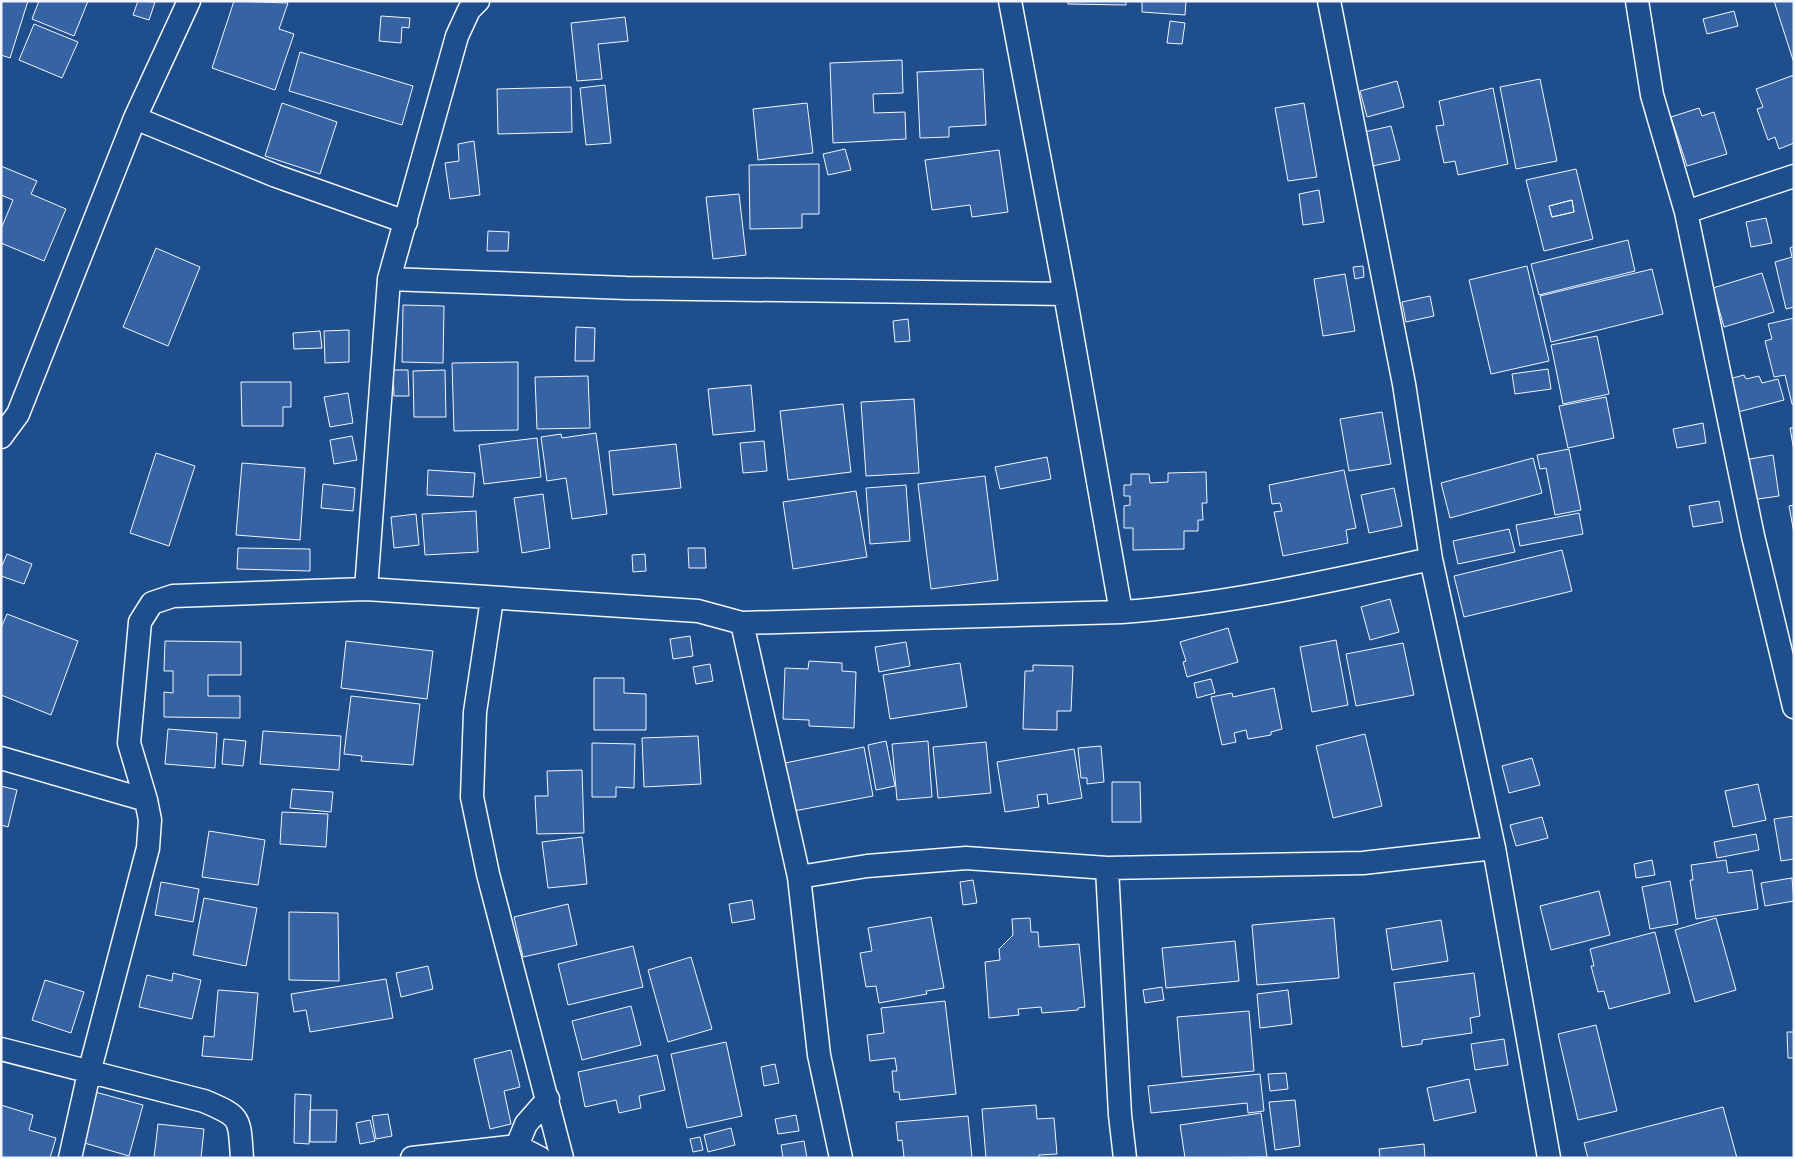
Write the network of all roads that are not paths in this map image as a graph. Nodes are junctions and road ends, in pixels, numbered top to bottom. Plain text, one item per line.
1 (189, 1) edge
2 (478, 1) edge
3 (1010, 1) edge
4 (1329, 1) edge
5 (1637, 1) edge
6 (135, 118) junction
7 (1794, 176) edge
8 (1686, 212) junction
9 (406, 222) junction
10 (389, 279) junction
11 (1065, 294) junction
12 (1, 437) edge
13 (1431, 559) junction
14 (366, 589) junction
15 (492, 599) junction
16 (1121, 612) junction
17 (742, 622) junction
18 (1794, 707) edge
19 (1, 758) edge
20 (146, 800) junction
21 (1494, 848) junction
22 (1107, 868) junction
23 (799, 877) junction
24 (1, 1049) edge
25 (89, 1073) junction
26 (548, 1099) junction
27 (517, 1146) junction
28 (70, 1158) edge
29 (242, 1158) edge
30 (412, 1158) edge
31 (540, 1158) edge
32 (562, 1158) edge
33 (842, 1158) edge
34 (1125, 1158) edge
35 (1549, 1158) edge

1 - 6 street
2 - 9 street
3 - 11 street
4 - 13 street
5 - 8 street
6 - 9 street
6 - 12 street
7 - 8 street
8 - 18 street
9 - 10 street
10 - 11 street
10 - 14 street
11 - 16 street
13 - 16 street
13 - 21 street
14 - 15 street
14 - 20 street
15 - 17 street
15 - 26 street
16 - 17 street
17 - 23 street
19 - 20 street
20 - 25 street
21 - 22 street
21 - 35 street
22 - 23 street
22 - 34 street
23 - 33 street
24 - 25 street
25 - 28 street
25 - 29 street
26 - 27 street
26 - 32 street
27 - 30 street
27 - 31 street

